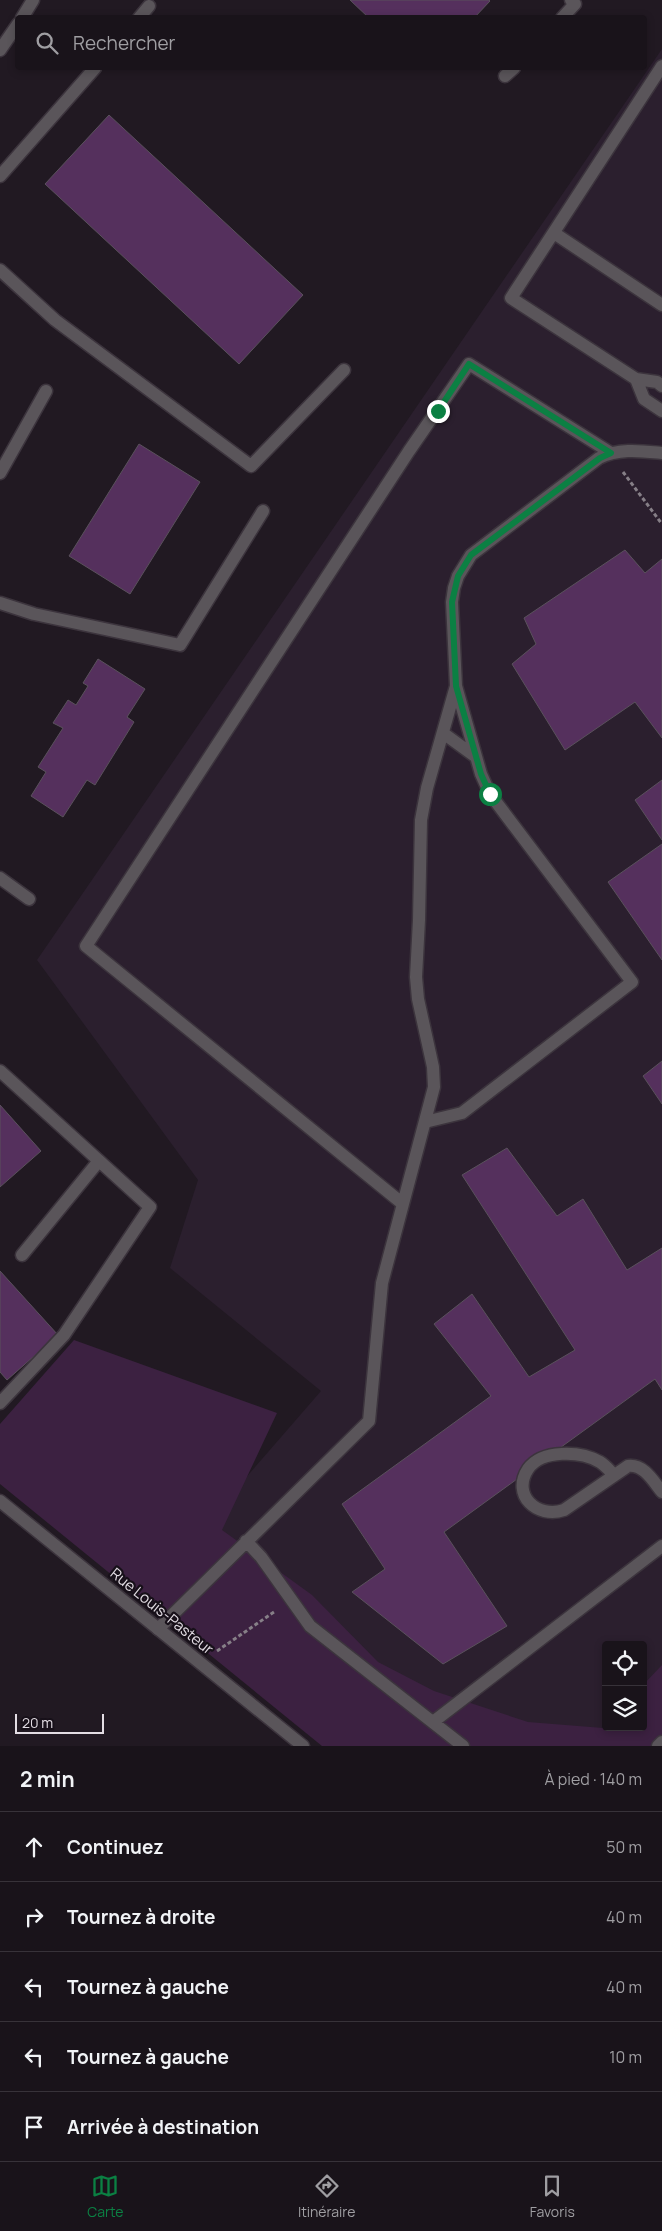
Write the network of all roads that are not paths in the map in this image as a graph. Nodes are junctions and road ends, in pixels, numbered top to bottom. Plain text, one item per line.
1 (34, 0) edge
2 (571, 0) edge
3 (149, 6) dead end
4 (24, 15) edge
5 (142, 15) edge
6 (565, 15) edge
7 (15, 28) edge
8 (0, 50) edge
9 (662, 66) edge
10 (93, 70) edge
11 (0, 176) edge
12 (554, 233) junction
13 (0, 270) edge
14 (662, 304) edge
15 (344, 370) dead end
16 (636, 379) junction
17 (662, 386) edge
18 (46, 391) dead end
19 (662, 410) edge
20 (611, 453) junction
21 (662, 453) edge
22 (0, 473) edge
23 (263, 511) dead end
24 (0, 603) edge
25 (456, 686) junction
26 (443, 733) junction
27 (476, 757) junction
28 (0, 878) edge
29 (29, 898) dead end
30 (0, 1071) edge
31 (425, 1122) junction
32 (98, 1162) junction
33 (403, 1204) junction
34 (22, 1255) dead end
35 (0, 1403) edge
36 (614, 1475) junction
37 (662, 1492) edge
38 (0, 1501) edge
39 (246, 1541) junction
40 (662, 1546) edge
41 (158, 1629) junction
42 (433, 1722) junction
43 (662, 1742) edge
44 (303, 1746) edge
45 (463, 1746) edge
46 (658, 1746) edge

1 - 4 street
2 - 6 street
3 - 5 street
7 - 8 street
9 - 12 street
10 - 11 street
12 - 14 street
12 - 16 street
13 - 15 street
16 - 17 street
16 - 19 street
18 - 22 street
20 - 21 street
20 - 25 street
20 - 33 street
23 - 24 street
25 - 26 street
25 - 27 street
26 - 27 street
26 - 31 street
27 - 31 street
28 - 29 street
30 - 32 street
31 - 33 street
32 - 34 street
32 - 35 street
33 - 39 street
36 - 36 street
36 - 37 street
38 - 41 street, Rue Louis-Pasteur
39 - 41 street
39 - 42 street
40 - 42 street
41 - 44 street, Rue Louis-Pasteur
42 - 45 street
43 - 46 street

